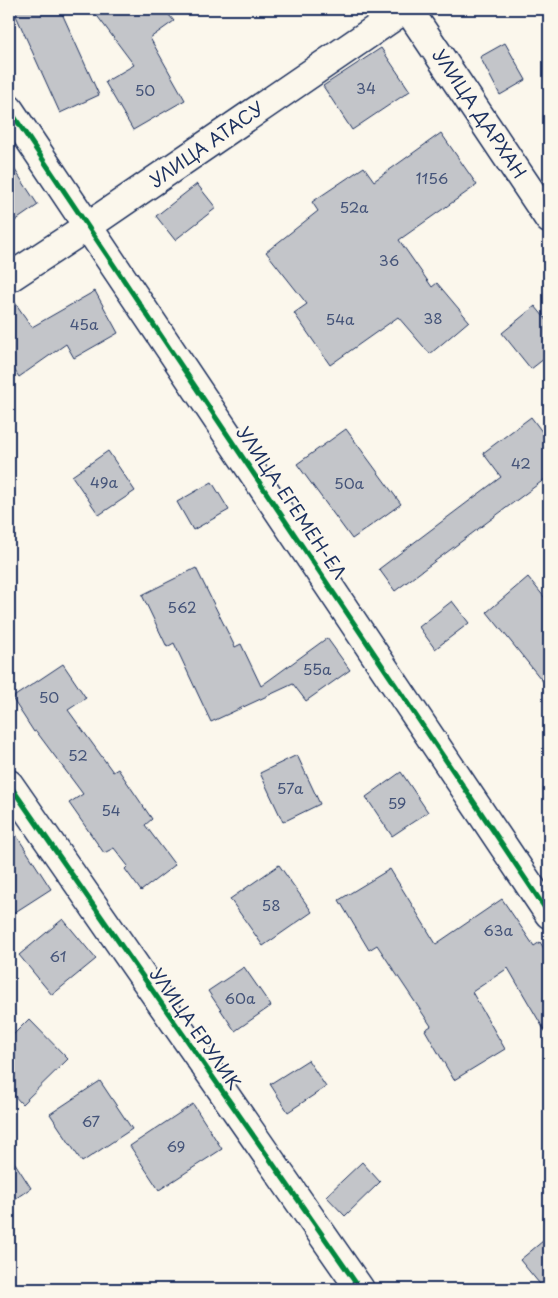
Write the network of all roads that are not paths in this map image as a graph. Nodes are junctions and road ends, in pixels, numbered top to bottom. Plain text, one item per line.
1 (406, 9) edge
2 (9, 109) edge
3 (549, 220) edge
4 (88, 226) junction
5 (9, 278) edge
6 (9, 784) edge
7 (549, 914) edge
8 (360, 1289) edge

1 - 3 street, УЛИЦА ДАРХАН
1 - 4 street, УЛИЦА АТАСУ
2 - 4 street, УЛИЦА ЕГЕМЕН-ЕЛ
4 - 5 street, УЛИЦА АТАСУ
4 - 7 street, УЛИЦА ЕГЕМЕН-ЕЛ
6 - 8 street, УЛИЦА ЕРУЛИК

